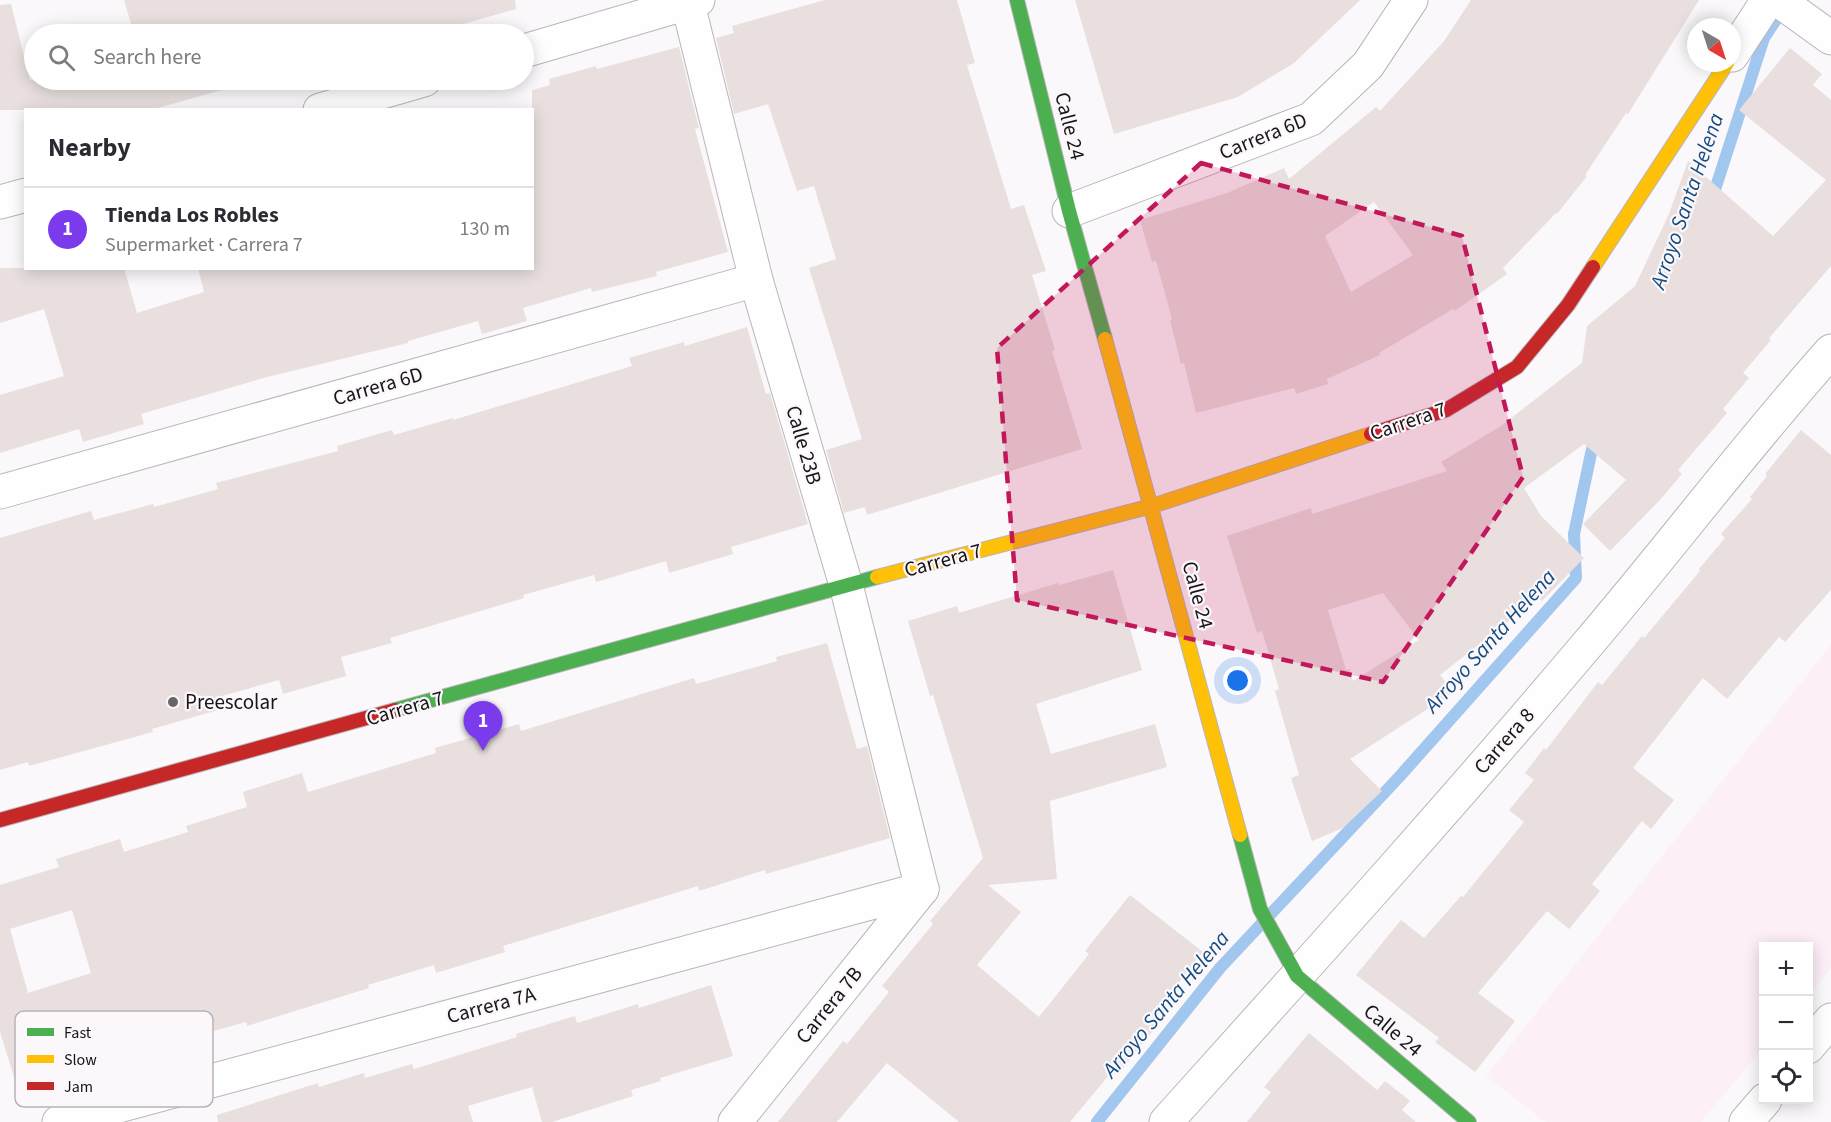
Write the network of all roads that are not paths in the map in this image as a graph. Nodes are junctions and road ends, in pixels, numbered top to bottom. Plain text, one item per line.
1 (1017, 0) edge
2 (1411, 0) edge
3 (1768, 0) edge
4 (1778, 0) edge
5 (691, 1) edge
6 (1831, 38) edge
7 (1741, 41) edge
8 (534, 48) edge
9 (1721, 72) edge
10 (389, 90) edge
11 (327, 108) edge
12 (24, 196) edge
13 (0, 202) edge
14 (1069, 211) junction
15 (756, 280) junction
16 (1831, 351) edge
17 (0, 492) edge
18 (1152, 506) junction
19 (846, 585) junction
20 (0, 820) edge
21 (922, 889) junction
22 (1297, 976) junction
23 (1831, 1020) edge
24 (1813, 1042) edge
25 (213, 1080) edge
26 (1762, 1104) edge
27 (115, 1107) edge
28 (59, 1122) edge
29 (735, 1122) edge
30 (1166, 1122) edge
31 (1469, 1122) edge
32 (1746, 1122) edge

1 - 14 street, Calle 24
2 - 14 street, Carrera 6D
3 - 7 street
4 - 6 street
5 - 8 street
5 - 15 street, Calle 23B
9 - 18 street, Carrera 7
10 - 11 street
12 - 13 street
14 - 18 street, Calle 24
15 - 17 street, Carrera 6D
15 - 19 street, Calle 23B
16 - 22 street, Carrera 8
18 - 19 street, Carrera 7
18 - 22 street, Calle 24
19 - 20 street, Carrera 7
19 - 21 street, Calle 23B
21 - 25 street, Carrera 7A
21 - 29 street, Carrera 7B
22 - 30 street, Carrera 8
22 - 31 street, Calle 24
23 - 24 street
26 - 32 street
27 - 28 street, Carrera 7A

